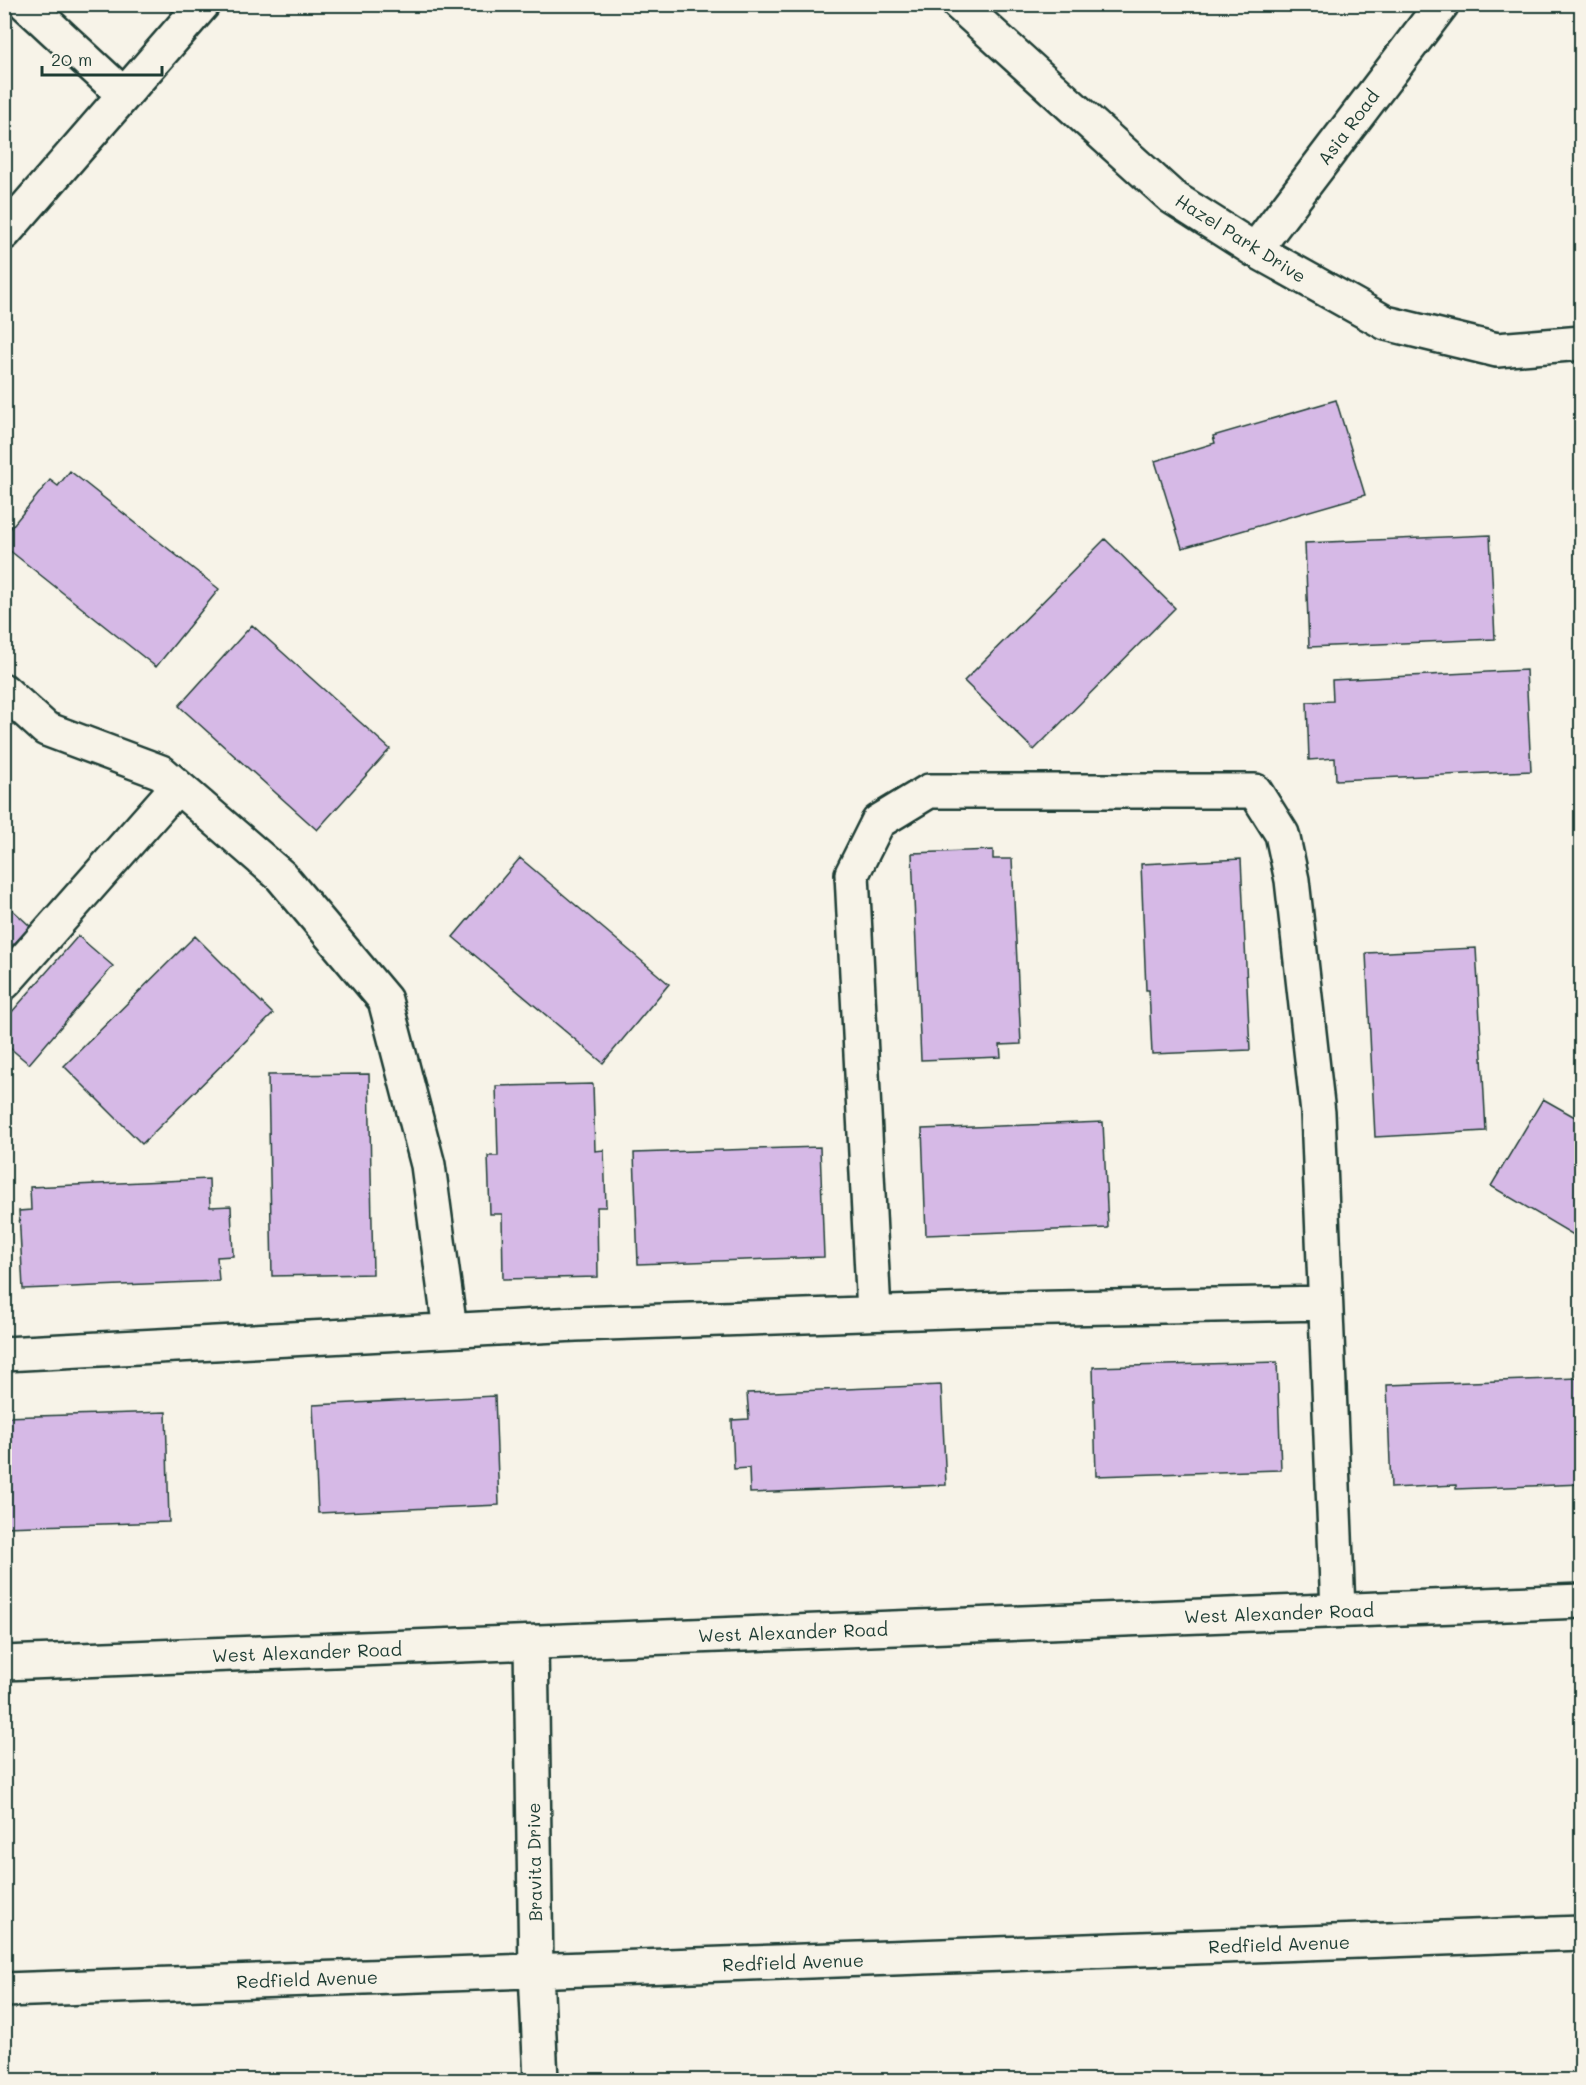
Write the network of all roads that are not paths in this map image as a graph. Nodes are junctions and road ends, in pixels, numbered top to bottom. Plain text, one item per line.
1 (26, 4) edge
2 (203, 4) edge
3 (959, 4) edge
4 (1442, 4) edge
5 (124, 95) junction
6 (4, 233) edge
7 (1255, 250) junction
8 (1581, 343) edge
9 (4, 691) edge
10 (177, 786) junction
11 (4, 983) edge
12 (1325, 1303) junction
13 (874, 1313) junction
14 (450, 1330) junction
15 (4, 1354) edge
16 (1581, 1601) edge
17 (1338, 1610) junction
18 (531, 1643) junction
19 (4, 1663) edge
20 (1581, 1933) edge
21 (536, 1971) junction
22 (4, 1990) edge
23 (541, 2080) edge

1 - 5 street
2 - 5 street
3 - 7 street, Hazel Park Drive
4 - 7 street, Asia Road
5 - 6 street
7 - 8 street, Hazel Park Drive
9 - 10 street
10 - 11 street
10 - 14 street
12 - 13 street
12 - 13 street
12 - 17 street
13 - 14 street
14 - 15 street
16 - 17 street, West Alexander Road
17 - 18 street, West Alexander Road
18 - 19 street, West Alexander Road
18 - 21 street, Bravita Drive
20 - 21 street, Redfield Avenue
21 - 22 street, Redfield Avenue
21 - 23 street, Bravita Drive

